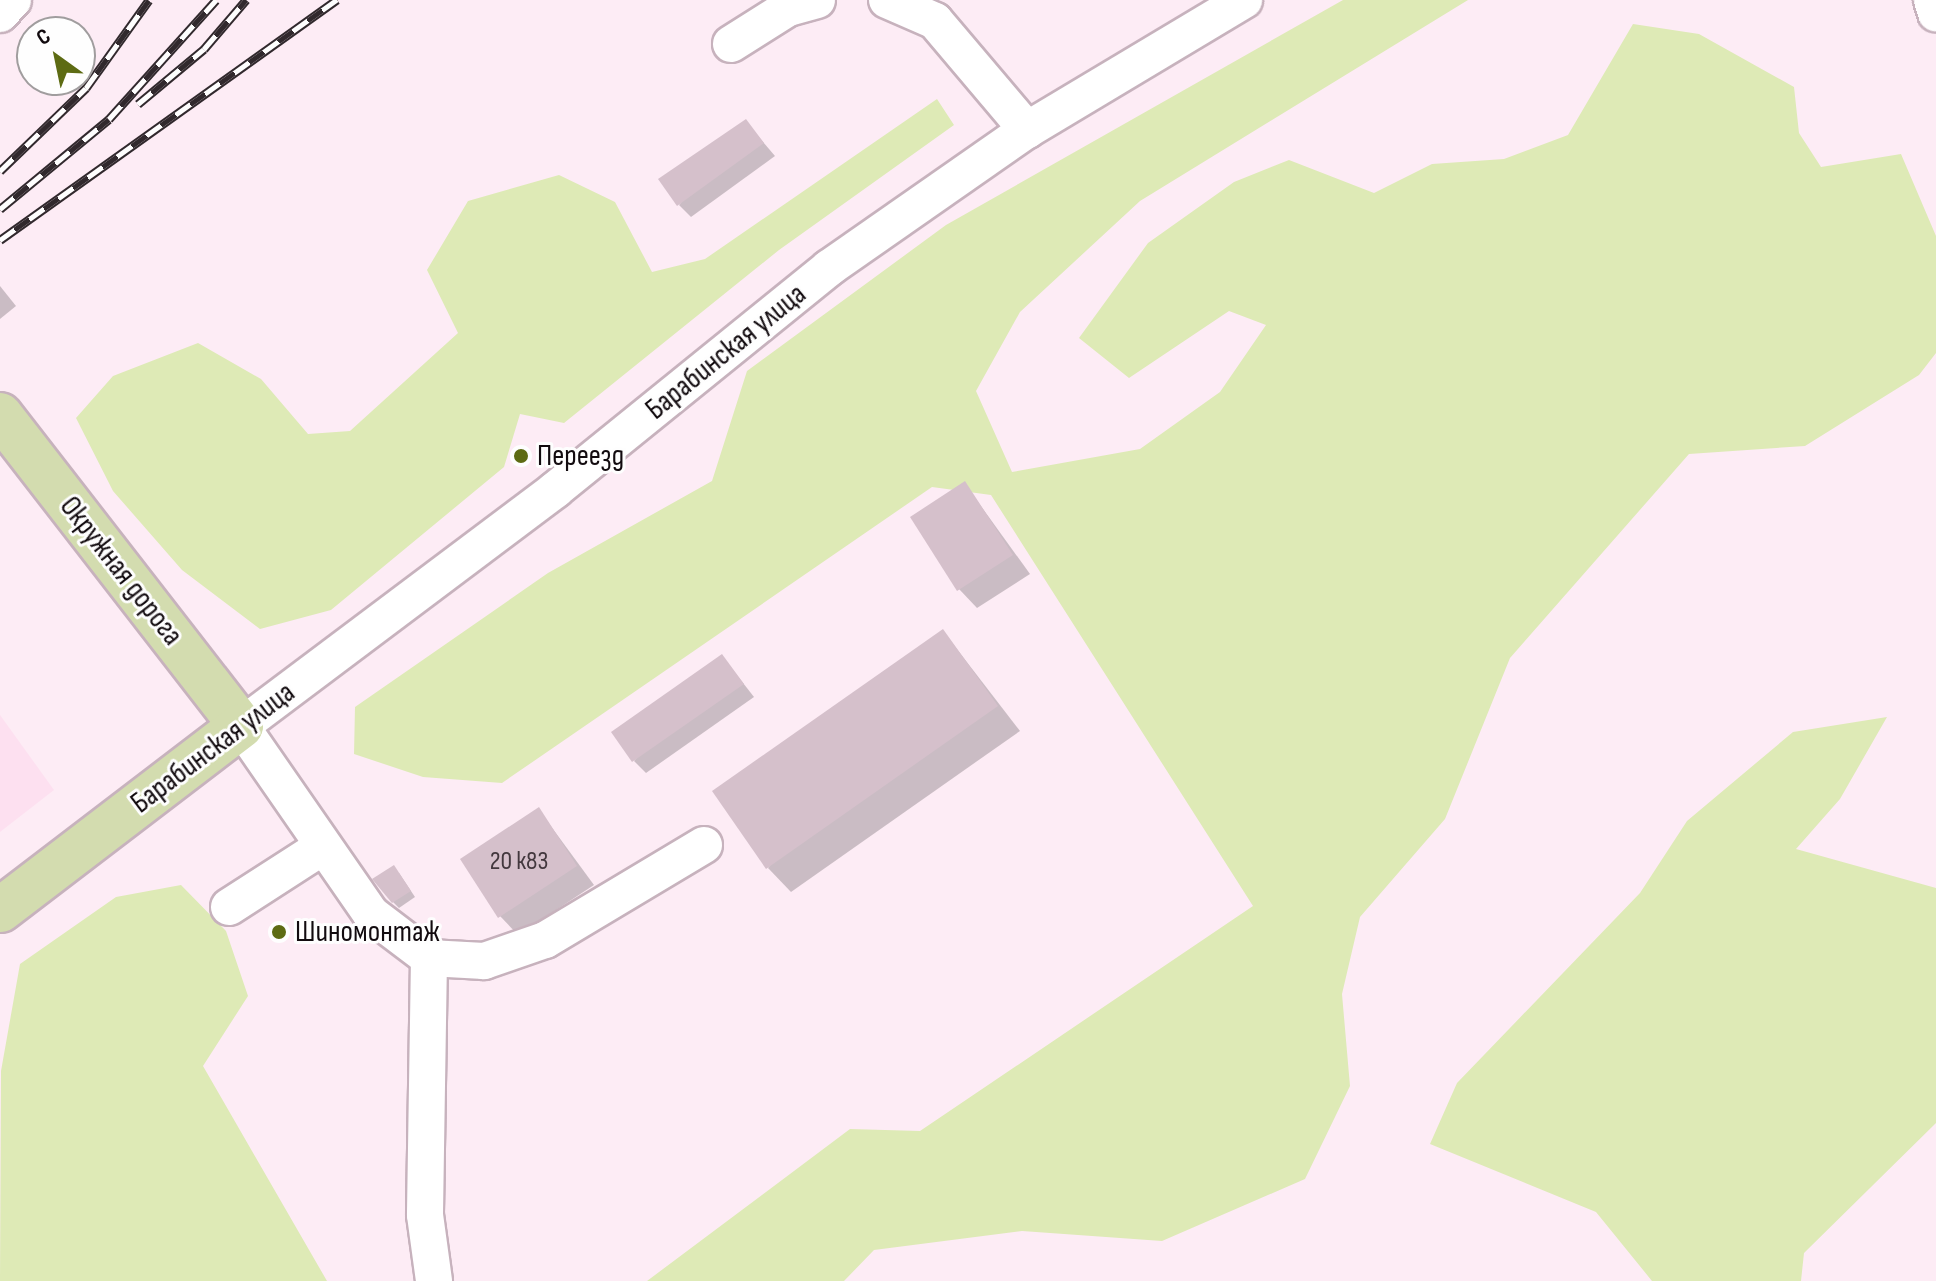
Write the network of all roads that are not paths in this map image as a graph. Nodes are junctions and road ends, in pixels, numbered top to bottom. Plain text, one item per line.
1 (13, 0) edge
2 (817, 0) edge
3 (887, 0) edge
4 (1244, 0) edge
5 (1932, 0) edge
6 (1936, 13) edge
7 (0, 14) edge
8 (731, 44) dead end
9 (1027, 130) junction
10 (0, 415) edge
11 (241, 726) junction
12 (704, 845) dead end
13 (322, 847) junction
14 (229, 907) dead end
15 (0, 910) edge
16 (429, 958) junction
17 (434, 1281) edge

1 - 7 street
2 - 8 street
3 - 9 street
4 - 9 street, Барабинская улица
5 - 6 street
9 - 11 street, Барабинская улица
10 - 11 main road, Окружная дорога
11 - 13 street
11 - 15 main road, Барабинская улица
12 - 16 street
13 - 14 street
13 - 16 street
16 - 17 street

